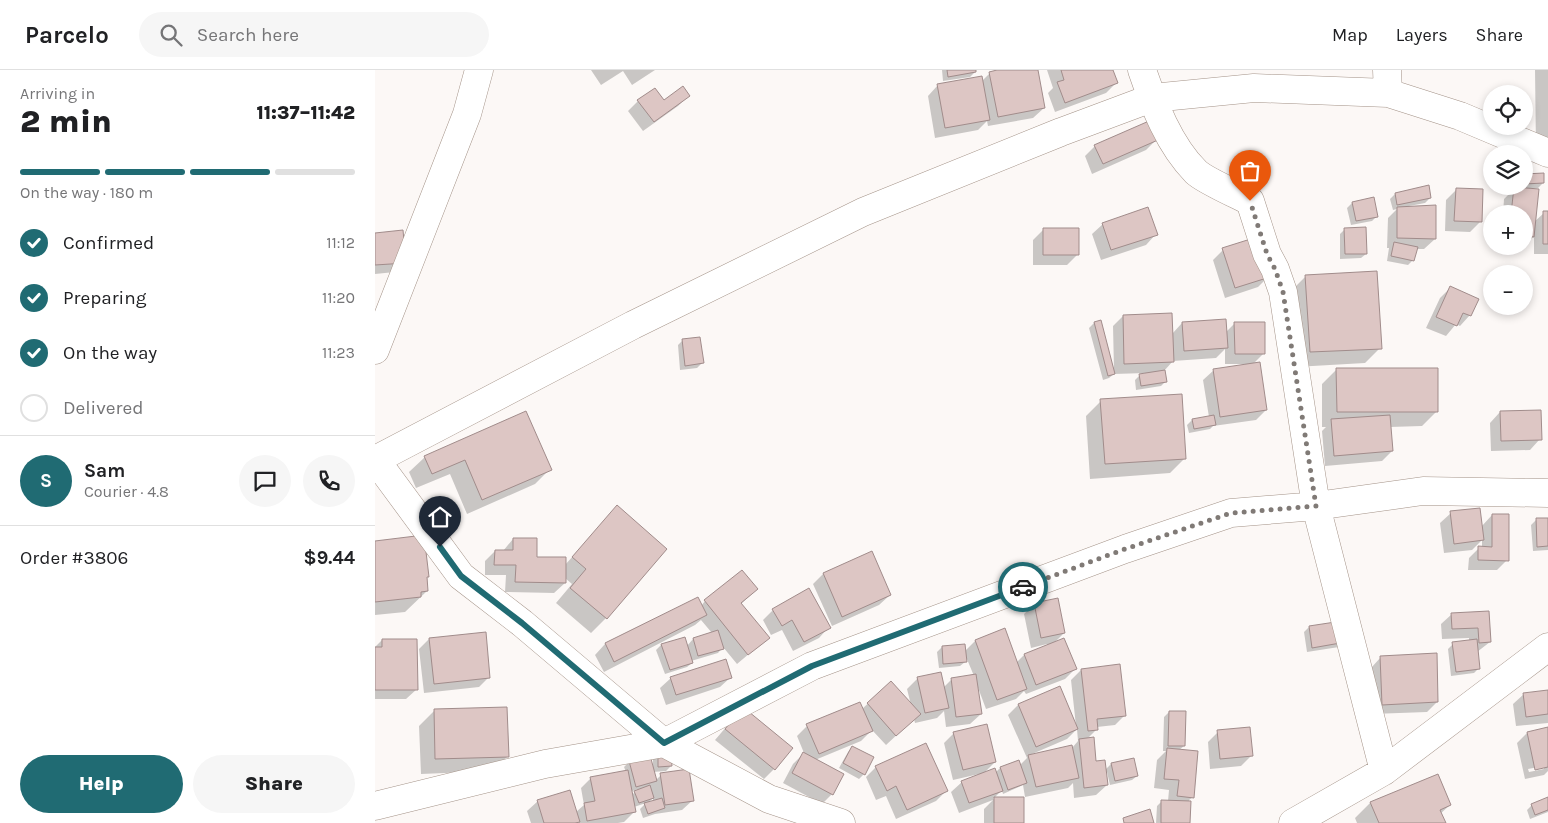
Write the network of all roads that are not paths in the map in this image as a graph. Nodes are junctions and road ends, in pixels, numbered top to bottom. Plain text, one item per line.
1 (479, 70) edge
2 (1142, 70) edge
3 (1388, 82) edge
4 (1152, 98) junction
5 (1548, 153) edge
6 (385, 293) edge
7 (375, 350) edge
8 (375, 460) edge
9 (1548, 492) edge
10 (1316, 506) junction
11 (1548, 647) edge
12 (664, 743) junction
13 (1384, 771) junction
14 (375, 806) edge
15 (841, 823) edge
16 (1293, 823) edge

1 - 6 street
2 - 4 street
3 - 4 street
3 - 5 street
4 - 8 street
4 - 10 street
6 - 7 street
8 - 12 street
9 - 10 street
10 - 12 street
10 - 13 street
11 - 13 street
12 - 14 street
12 - 15 street
13 - 16 street

